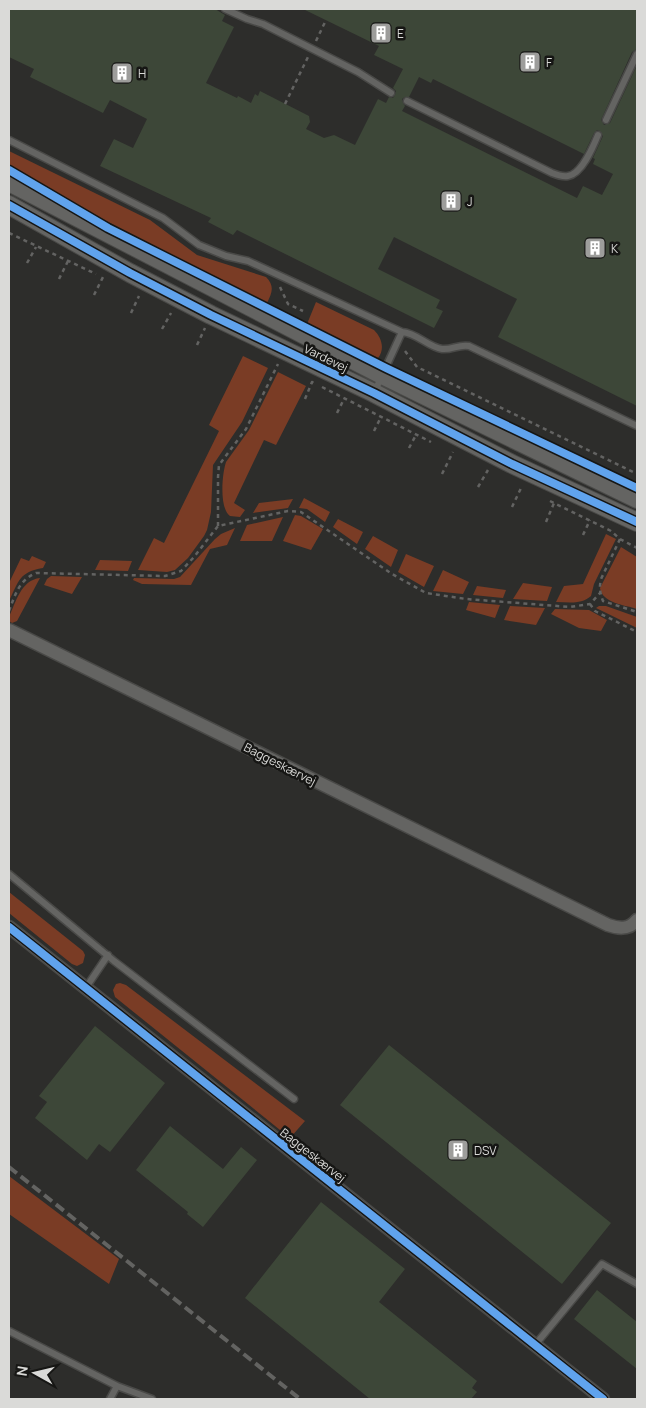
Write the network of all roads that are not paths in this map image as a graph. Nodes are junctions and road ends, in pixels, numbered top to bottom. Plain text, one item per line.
1 (225, 9) edge
2 (637, 54) edge
3 (391, 93) dead end
4 (407, 101) dead end
5 (606, 120) dead end
6 (598, 135) dead end
7 (9, 140) edge
8 (9, 182) edge
9 (9, 205) edge
10 (402, 332) junction
11 (382, 375) junction
12 (374, 393) junction
13 (637, 426) edge
14 (637, 499) edge
15 (637, 522) edge
16 (9, 630) edge
17 (9, 874) edge
18 (635, 922) edge
19 (9, 927) edge
20 (108, 955) junction
21 (86, 989) junction
22 (294, 1099) dead end
23 (637, 1284) edge
24 (10, 1333) edge
25 (534, 1345) junction
26 (117, 1386) junction
27 (110, 1399) edge
28 (152, 1399) edge
29 (603, 1399) edge

1 - 3 lane
2 - 5 lane
4 - 6 lane
7 - 10 lane
8 - 11 street, Vardevej
9 - 12 street, Vardevej
10 - 11 lane
10 - 13 lane
11 - 12 lane
11 - 14 street, Vardevej
12 - 15 street, Vardevej
16 - 18 street, Baggeskærvej
17 - 20 lane
19 - 21 street, Baggeskærvej
20 - 21 lane
20 - 22 lane
21 - 25 street, Baggeskærvej
23 - 25 lane
24 - 26 lane
25 - 29 street, Baggeskærvej
26 - 27 lane
26 - 28 lane

